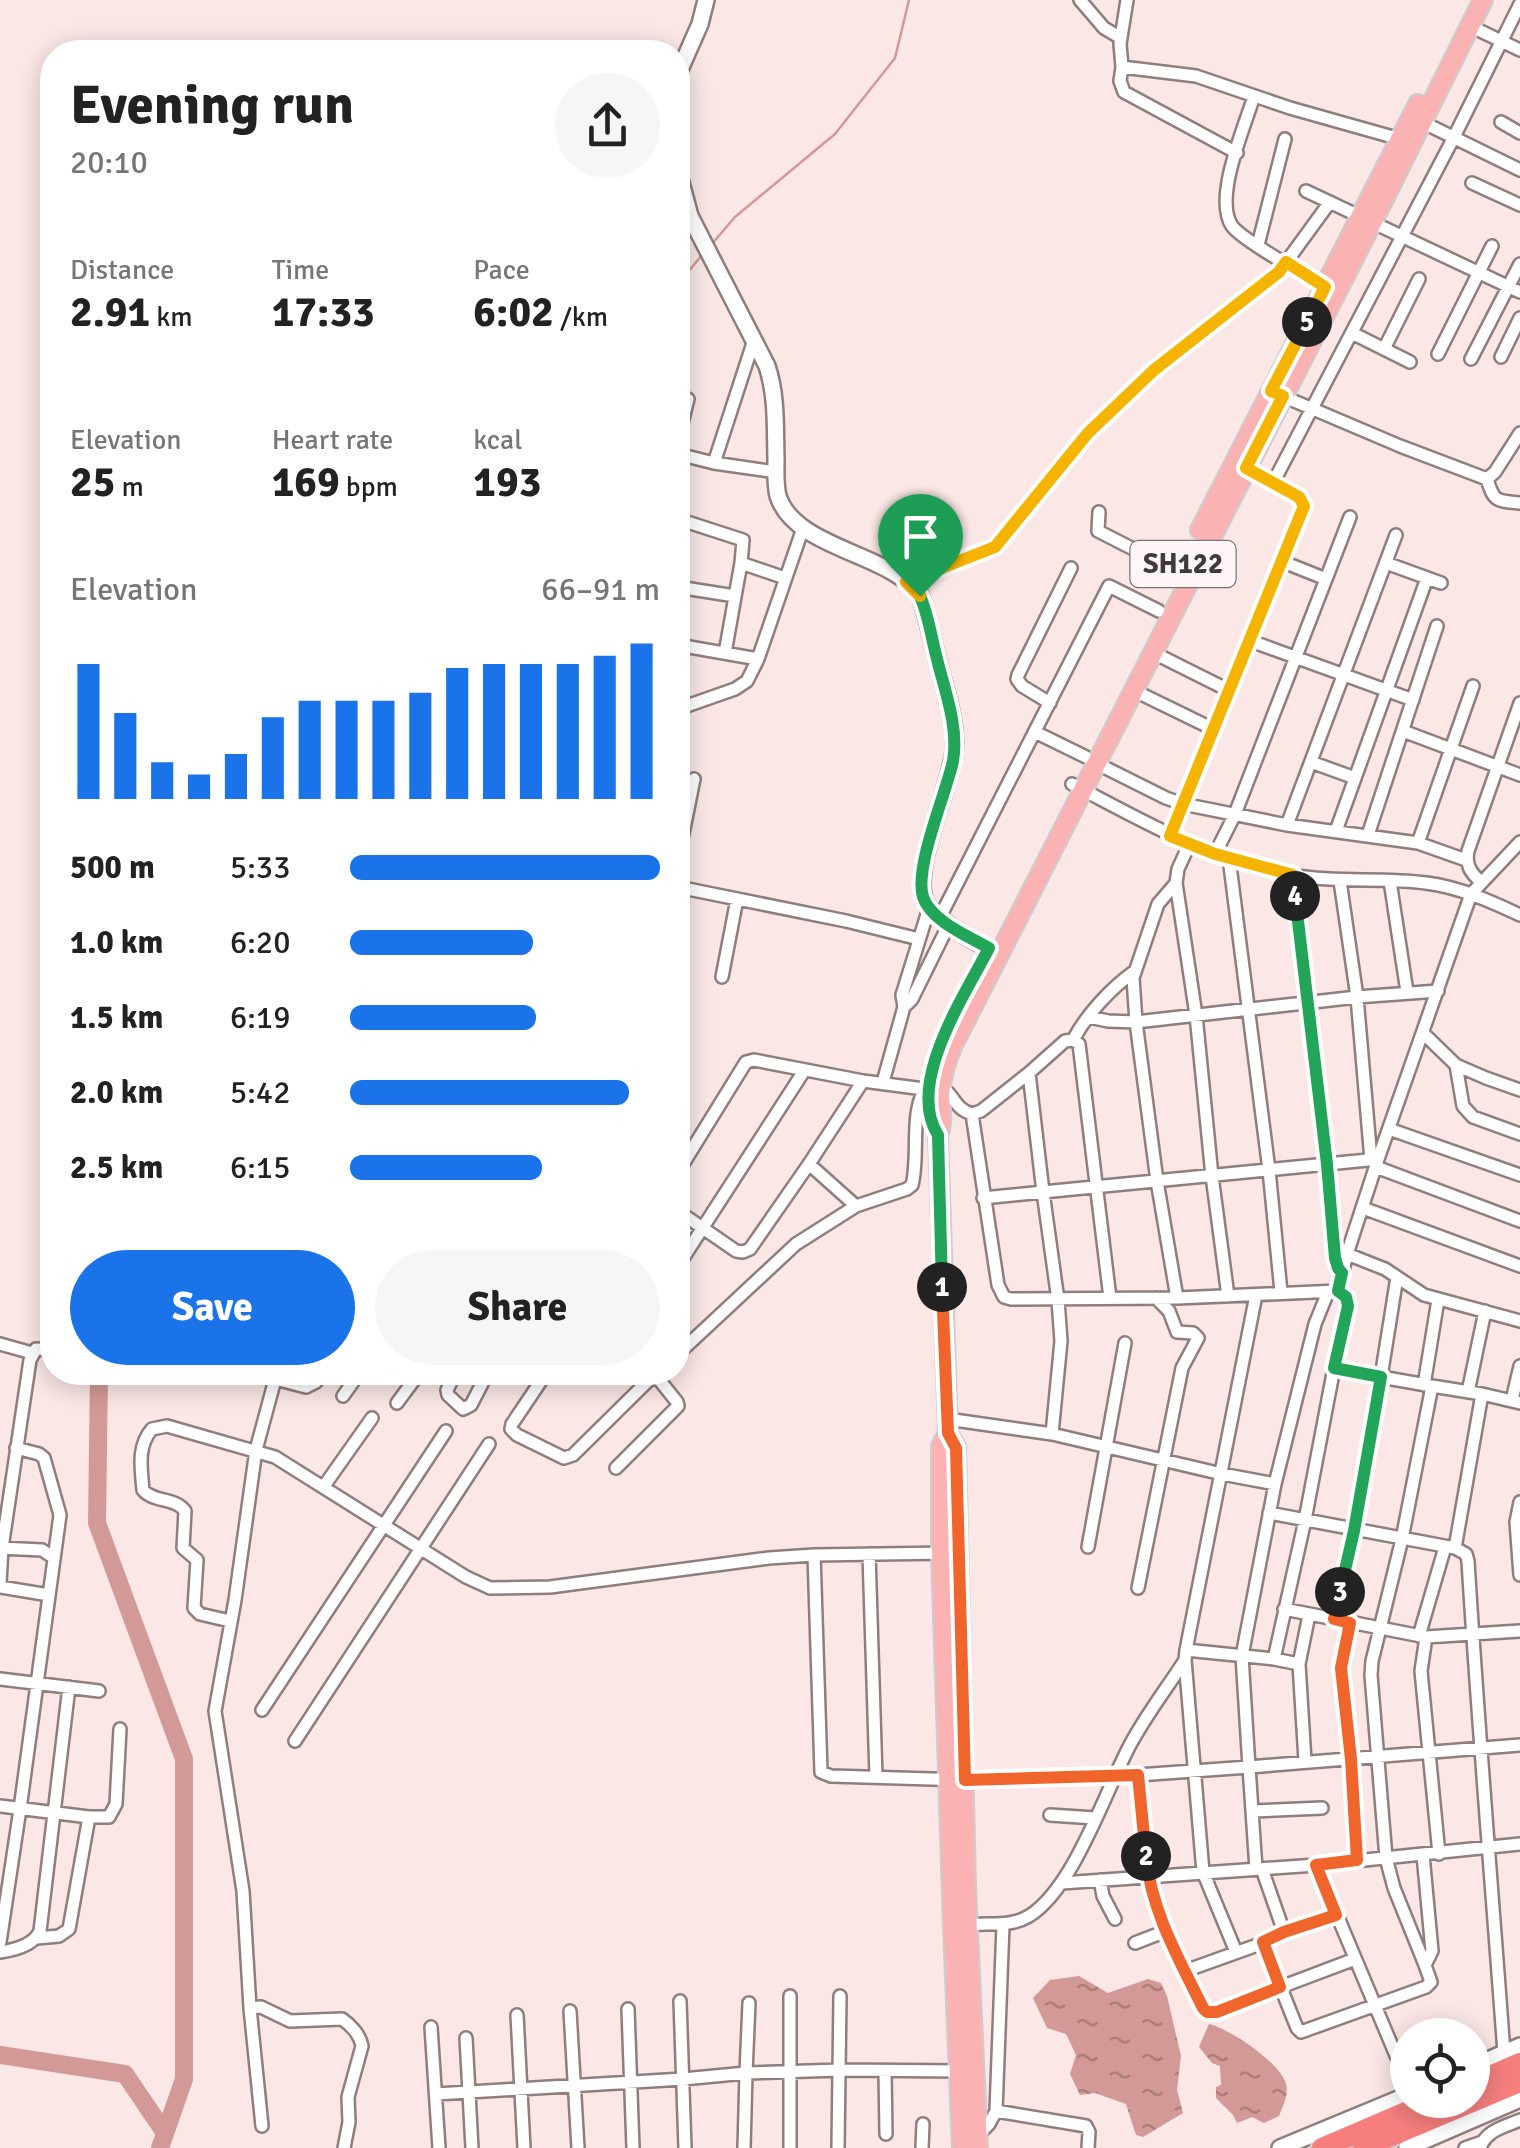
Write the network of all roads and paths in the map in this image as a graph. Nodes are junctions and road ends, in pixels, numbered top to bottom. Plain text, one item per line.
1 (706, 0) edge
2 (1080, 0) edge
3 (1127, 0) edge
4 (1470, 0) edge
5 (1483, 0) edge
6 (1520, 4) edge
7 (1470, 26) junction
8 (1120, 38) junction
9 (1502, 42) junction
10 (690, 47) edge
11 (1520, 50) edge
12 (1122, 67) junction
13 (1254, 96) junction
14 (1417, 119) junction
15 (1500, 122) dead end
16 (1520, 133) edge
17 (1454, 138) junction
18 (1285, 139) dead end
19 (1400, 139) junction
20 (1236, 153) junction
21 (1520, 170) edge
22 (1472, 183) dead end
23 (1306, 191) dead end
24 (1330, 202) junction
25 (1520, 205) edge
26 (690, 216) edge
27 (1367, 218) junction
28 (1403, 236) junction
29 (1258, 244) junction
30 (1492, 246) dead end
31 (1286, 262) junction
32 (1520, 264) edge
33 (1480, 273) junction
34 (1419, 279) dead end
35 (1325, 287) junction
36 (1514, 290) edge
37 (1520, 318) edge
38 (1352, 333) junction
39 (754, 340) junction
40 (1384, 349) junction
41 (1438, 354) dead end
42 (1501, 356) dead end
43 (1471, 359) dead end
44 (1410, 362) dead end
45 (1277, 394) junction
46 (1312, 408) junction
47 (1520, 434) edge
48 (690, 457) edge
49 (714, 463) junction
50 (1246, 468) junction
51 (776, 472) junction
52 (1487, 479) junction
53 (1273, 483) junction
54 (1520, 503) edge
55 (1099, 512) dead end
56 (1350, 517) dead end
57 (690, 522) edge
58 (804, 528) junction
59 (1396, 535) dead end
60 (1200, 544) junction
61 (1281, 561) junction
62 (741, 563) junction
63 (1386, 563) junction
64 (1071, 568) dead end
65 (1176, 577) junction
66 (785, 578) junction
67 (1427, 578) junction
68 (1326, 580) junction
69 (906, 582) junction
70 (1441, 583) dead end
71 (690, 589) edge
72 (735, 596) junction
73 (1160, 611) junction
74 (1437, 626) dead end
75 (1248, 640) junction
76 (690, 647) edge
77 (1152, 652) junction
78 (725, 653) junction
79 (1296, 658) junction
80 (758, 659) junction
81 (1344, 676) junction
82 (1473, 686) dead end
83 (1132, 690) junction
84 (1228, 690) junction
85 (1386, 690) junction
86 (1413, 700) junction
87 (1050, 703) junction
88 (1520, 703) edge
89 (690, 705) edge
90 (1213, 728) junction
91 (1403, 730) junction
92 (1035, 732) junction
93 (1451, 749) junction
94 (1091, 760) junction
95 (1311, 762) junction
96 (1498, 766) junction
97 (1520, 774) edge
98 (1355, 778) junction
99 (694, 780) dead end
100 (1077, 787) junction
101 (690, 800) edge
102 (1183, 804) junction
103 (1234, 814) junction
104 (1287, 825) junction
105 (1336, 831) junction
106 (1368, 834) junction
107 (1170, 836) junction
108 (1418, 843) junction
109 (1189, 845) junction
110 (1519, 846) edge
111 (1215, 854) junction
112 (1229, 858) junction
113 (1466, 860) junction
114 (1293, 875) junction
115 (1340, 881) junction
116 (1390, 881) junction
117 (1481, 882) junction
118 (1176, 883) junction
119 (690, 889) edge
120 (1471, 894) junction
121 (737, 899) junction
122 (1520, 914) edge
123 (939, 916) junction
124 (919, 939) junction
125 (994, 951) junction
126 (1135, 970) junction
127 (722, 976) dead end
128 (1438, 991) junction
129 (1407, 992) junction
130 (1357, 996) junction
131 (1308, 1002) junction
132 (904, 1007) junction
133 (1250, 1009) junction
134 (1196, 1015) junction
135 (1089, 1016) junction
136 (1136, 1022) junction
137 (1423, 1033) junction
138 (1073, 1040) junction
139 (1456, 1064) junction
140 (804, 1071) junction
141 (1029, 1073) junction
142 (863, 1081) junction
143 (882, 1082) junction
144 (931, 1086) junction
145 (1520, 1090) edge
146 (972, 1114) junction
147 (1389, 1130) junction
148 (1520, 1134) edge
149 (690, 1153) edge
150 (1375, 1162) junction
151 (809, 1164) junction
152 (1327, 1164) junction
153 (1269, 1170) junction
154 (1520, 1175) edge
155 (1212, 1176) junction
156 (1157, 1181) junction
157 (1098, 1186) junction
158 (1044, 1192) junction
159 (983, 1198) junction
160 (856, 1206) junction
161 (1362, 1208) junction
162 (690, 1220) edge
163 (1520, 1221) edge
164 (702, 1228) junction
165 (690, 1247) edge
166 (1347, 1254) junction
167 (1520, 1266) edge
168 (1342, 1273) junction
169 (1398, 1277) junction
170 (1333, 1291) junction
171 (1281, 1292) junction
172 (1256, 1294) junction
173 (1228, 1296) junction
174 (1110, 1298) junction
175 (1156, 1298) junction
176 (1177, 1298) junction
177 (1058, 1300) junction
178 (1438, 1300) junction
179 (1484, 1311) junction
180 (1520, 1321) edge
181 (1125, 1342) dead end
182 (690, 1343) edge
183 (0, 1344) edge
184 (40, 1349) edge
185 (32, 1353) junction
186 (1520, 1366) edge
187 (1334, 1368) junction
188 (1381, 1377) junction
189 (274, 1385) edge
190 (350, 1385) edge
191 (410, 1385) edge
192 (449, 1385) edge
193 (482, 1385) edge
194 (539, 1385) edge
195 (643, 1385) edge
196 (664, 1385) edge
197 (1428, 1385) junction
198 (1468, 1392) junction
199 (1482, 1394) junction
200 (342, 1396) dead end
201 (1516, 1402) edge
202 (397, 1403) dead end
203 (372, 1418) dead end
204 (948, 1426) junction
205 (446, 1431) dead end
206 (1052, 1434) junction
207 (488, 1444) dead end
208 (1105, 1446) junction
209 (16, 1448) junction
210 (256, 1450) junction
211 (1162, 1460) junction
212 (616, 1468) dead end
213 (1222, 1474) junction
214 (1275, 1484) junction
215 (324, 1486) junction
216 (1520, 1502) edge
217 (1269, 1513) junction
218 (1305, 1520) junction
219 (384, 1525) junction
220 (1354, 1531) junction
221 (1402, 1540) junction
222 (1088, 1547) dead end
223 (1450, 1547) junction
224 (1, 1548) edge
225 (422, 1549) junction
226 (950, 1553) junction
227 (869, 1554) junction
228 (814, 1555) junction
229 (53, 1557) junction
230 (1520, 1575) edge
231 (0, 1585) edge
232 (1138, 1588) dead end
233 (49, 1594) junction
234 (1284, 1609) junction
235 (1309, 1615) junction
236 (1334, 1619) junction
237 (230, 1621) junction
238 (1350, 1623) junction
239 (1380, 1628) junction
240 (1520, 1632) edge
241 (1474, 1634) junction
242 (1422, 1636) junction
243 (1186, 1656) junction
244 (1242, 1656) junction
245 (1274, 1659) junction
246 (1299, 1664) junction
247 (0, 1679) edge
248 (37, 1683) junction
249 (69, 1687) junction
250 (99, 1692) dead end
251 (262, 1710) dead end
252 (120, 1729) dead end
253 (296, 1740) dead end
254 (1520, 1744) edge
255 (1480, 1748) junction
256 (1430, 1752) junction
257 (1378, 1757) junction
258 (1351, 1759) junction
259 (1305, 1762) junction
260 (1250, 1767) junction
261 (1194, 1770) junction
262 (1138, 1775) junction
263 (1114, 1776) junction
264 (876, 1778) junction
265 (957, 1780) junction
266 (0, 1806) edge
267 (1322, 1808) dead end
268 (20, 1809) junction
269 (1252, 1810) junction
270 (55, 1814) junction
271 (1050, 1814) dead end
272 (89, 1818) junction
273 (1095, 1818) junction
274 (1520, 1844) edge
275 (1489, 1848) junction
276 (1439, 1854) junction
277 (1423, 1855) junction
278 (1386, 1858) junction
279 (1357, 1860) junction
280 (1316, 1865) junction
281 (1259, 1869) junction
282 (1203, 1872) junction
283 (1148, 1877) junction
284 (1100, 1880) junction
285 (1062, 1883) junction
286 (1336, 1915) junction
287 (1115, 1919) dead end
288 (1002, 1925) junction
289 (961, 1926) junction
290 (1166, 1931) junction
291 (1284, 1932) junction
292 (37, 1938) junction
293 (0, 1942) edge
294 (1263, 1942) junction
295 (1135, 1943) dead end
296 (0, 1952) edge
297 (1236, 1952) junction
298 (1355, 1958) junction
299 (1425, 1965) junction
300 (1185, 1971) junction
301 (1280, 1987) junction
302 (790, 1996) dead end
303 (840, 1996) dead end
304 (680, 2001) dead end
305 (750, 2002) dead end
306 (1376, 2006) junction
307 (250, 2008) junction
308 (628, 2009) dead end
309 (570, 2010) dead end
310 (517, 2015) dead end
311 (432, 2027) dead end
312 (466, 2038) dead end
313 (1390, 2040) edge
314 (1520, 2046) edge
315 (1512, 2058) edge
316 (840, 2070) junction
317 (789, 2071) junction
318 (966, 2071) junction
319 (885, 2072) junction
320 (1490, 2072) edge
321 (746, 2073) junction
322 (682, 2080) junction
323 (1520, 2082) edge
324 (630, 2083) junction
325 (575, 2086) junction
326 (521, 2089) junction
327 (469, 2093) junction
328 (436, 2094) junction
329 (1520, 2099) edge
330 (1390, 2102) edge
331 (996, 2111) junction
332 (1392, 2118) edge
333 (1520, 2120) edge
334 (924, 2124) dead end
335 (262, 2126) dead end
336 (886, 2134) dead end
337 (978, 2141) edge
338 (1481, 2145) edge
339 (1411, 2147) edge
340 (344, 2148) edge
341 (439, 2148) edge
342 (472, 2148) edge
343 (524, 2148) edge
344 (578, 2148) edge
345 (633, 2148) edge
346 (685, 2148) edge
347 (744, 2148) edge
348 (790, 2148) edge
349 (838, 2148) edge
350 (922, 2148) edge
351 (962, 2148) edge
352 (1088, 2148) edge
353 (1280, 2148) edge
354 (1322, 2148) edge
355 (1363, 2148) edge
356 (1465, 2148) edge

1 - 10 street
2 - 8 street
3 - 8 street
4 - 14 main road, SH122
5 - 7 main road, SH122
6 - 9 street
7 - 9 street
7 - 14 main road, SH122
8 - 12 street
9 - 11 street
9 - 17 street
12 - 13 street
12 - 20 street
13 - 19 street
13 - 20 street
14 - 17 street
14 - 19 main road, SH122
14 - 27 main road, SH122
15 - 16 street
17 - 21 street
17 - 28 street
18 - 29 street
19 - 27 main road, SH122
20 - 29 street
22 - 25 street
23 - 24 street
24 - 27 street
24 - 31 street
26 - 39 street
27 - 28 street
27 - 35 main road, SH122
27 - 45 main road, SH122
28 - 33 street
28 - 38 street
29 - 31 street
30 - 33 street
31 - 35 street
31 - 69 street
32 - 36 street
33 - 36 street
33 - 41 street
34 - 40 street
35 - 45 main road, SH122
36 - 43 street
37 - 42 street
38 - 40 street
38 - 46 street
39 - 49 street
39 - 51 street
40 - 44 street
45 - 46 street
45 - 50 main road, SH122
45 - 60 main road, SH122
46 - 52 street
46 - 53 street
47 - 52 street
48 - 49 street
49 - 51 street
50 - 53 street
50 - 60 main road, SH122
51 - 58 street
52 - 54 street
53 - 61 street
55 - 65 street
56 - 68 street
57 - 62 street
58 - 66 street
58 - 69 street
59 - 63 street
60 - 65 main road, SH122
60 - 77 main road, SH122
61 - 68 street
61 - 75 street
62 - 66 street
62 - 72 street
63 - 67 street
63 - 81 street
64 - 87 street
65 - 73 main road, SH122
66 - 80 street
67 - 70 street
67 - 85 street
68 - 79 street
69 - 123 street
71 - 72 street
72 - 78 street
73 - 87 street
73 - 94 main road, SH122
74 - 86 street
75 - 79 street
75 - 84 street
76 - 78 street
77 - 83 main road, SH122
77 - 84 street
78 - 80 street
79 - 81 street
79 - 103 street
80 - 89 street
81 - 85 street
81 - 95 street
82 - 93 street
83 - 90 street
83 - 94 main road, SH122
84 - 90 street
85 - 86 street
85 - 98 street
86 - 91 street
87 - 92 street
88 - 96 street
90 - 102 street
91 - 93 street
91 - 106 street
92 - 94 street
92 - 123 street
93 - 96 street
93 - 108 street
94 - 100 main road, SH122
94 - 102 street
95 - 98 street
95 - 104 street
96 - 97 street
96 - 113 street
98 - 105 street
99 - 101 street
100 - 107 street
100 - 125 main road, SH122
102 - 103 street
102 - 107 street
103 - 104 street
103 - 111 street
104 - 105 street
105 - 106 street
106 - 108 street
107 - 109 street
108 - 113 street
109 - 111 street
109 - 118 street
110 - 117 street
111 - 112 street
112 - 114 street
112 - 133 street
113 - 117 street
114 - 115 street
114 - 131 street
115 - 116 street
115 - 130 street
116 - 120 street
116 - 129 street
117 - 120 street
118 - 126 street
118 - 134 street
119 - 121 street
120 - 122 street
120 - 128 street
121 - 124 street
121 - 127 street
123 - 124 street
123 - 125 street
123 - 132 street
124 - 132 street
125 - 144 main road, SH122
126 - 135 street
126 - 136 street
128 - 129 street
128 - 137 street
129 - 130 street
130 - 131 street
130 - 150 street
131 - 133 street
131 - 152 street
132 - 143 street
133 - 134 street
133 - 153 street
134 - 136 street
134 - 155 street
135 - 136 street
135 - 138 street
136 - 156 street
137 - 139 street
137 - 147 street
138 - 141 street
138 - 157 street
139 - 145 street
139 - 148 street
140 - 142 street
140 - 149 street
140 - 164 street
141 - 146 street
141 - 158 street
142 - 143 street
142 - 151 street
143 - 144 street
144 - 146 street
144 - 160 street
144 - 204 main road, SH122
146 - 159 street
147 - 150 street
147 - 154 street
150 - 152 street
150 - 161 street
150 - 163 street
151 - 160 street
151 - 164 street
152 - 153 street
152 - 168 street
153 - 155 street
153 - 171 street
155 - 156 street
155 - 173 street
156 - 157 street
156 - 176 street
157 - 158 street
157 - 174 street
158 - 159 street
158 - 177 street
159 - 177 street
160 - 182 street
161 - 166 street
161 - 167 street
162 - 164 street
164 - 165 street
166 - 168 street
166 - 169 street
168 - 170 street
169 - 178 street
169 - 188 street
170 - 171 street
170 - 187 street
170 - 214 street
171 - 172 street
172 - 173 street
172 - 213 street
173 - 176 street
174 - 175 street
174 - 177 street
175 - 176 street
175 - 211 street
177 - 206 street
178 - 179 street
178 - 197 street
179 - 180 street
179 - 198 street
181 - 208 street
183 - 185 street
184 - 185 street
185 - 209 street
186 - 201 street
187 - 188 street
187 - 218 street
188 - 197 street
188 - 220 street
189 - 210 street
190 - 200 street
191 - 202 street
192 - 193 street
194 - 195 street
196 - 212 street
197 - 198 street
197 - 221 street
198 - 199 street
199 - 201 street
199 - 223 street
203 - 215 street
204 - 206 street
204 - 226 main road, SH122
205 - 219 street
206 - 208 street
207 - 225 street
208 - 211 street
208 - 222 street
209 - 224 street
209 - 229 street
210 - 215 street
210 - 237 street
210 - 237 street
211 - 213 street
211 - 232 street
213 - 214 street
213 - 243 street
214 - 217 street
215 - 219 street
216 - 230 street
217 - 218 street
217 - 244 street
218 - 220 street
218 - 234 street
219 - 225 street
219 - 251 street
220 - 221 street
220 - 236 street
221 - 223 street
221 - 239 street
223 - 241 street
223 - 242 street
224 - 229 street
224 - 231 street
225 - 228 street
225 - 253 street
226 - 227 street
226 - 265 main road, SH122
227 - 228 street
227 - 264 street
228 - 264 street
229 - 233 street
231 - 233 street
233 - 248 street
234 - 235 street
234 - 245 street
235 - 236 street
235 - 246 street
236 - 238 street
237 - 307 street
238 - 239 street
238 - 258 street
239 - 242 street
239 - 257 street
240 - 241 street
241 - 242 street
241 - 255 street
242 - 256 street
243 - 244 street
243 - 261 street
243 - 263 street
244 - 245 street
244 - 260 street
245 - 246 street
246 - 259 street
247 - 248 street
248 - 249 street
248 - 268 street
249 - 250 street
249 - 270 street
252 - 272 street
254 - 255 street
255 - 256 street
255 - 275 street
256 - 257 street
256 - 276 street
257 - 258 street
257 - 278 street
258 - 259 street
258 - 279 street
259 - 260 street
260 - 261 street
260 - 269 street
261 - 262 street
261 - 282 street
262 - 263 street
262 - 283 street
263 - 265 street
263 - 273 street
264 - 265 street
265 - 289 main road, SH122
266 - 268 street
267 - 269 street
268 - 270 street
268 - 293 street
269 - 281 street
270 - 272 street
270 - 292 street
271 - 273 street
272 - 292 street
273 - 285 street
274 - 275 street
275 - 276 street
275 - 315 street
276 - 277 street
277 - 278 street
277 - 299 street
278 - 279 street
278 - 299 street
279 - 280 street
280 - 281 street
280 - 286 street
281 - 282 street
281 - 291 street
282 - 283 street
282 - 297 street
283 - 284 street
283 - 290 street
284 - 285 street
284 - 287 street
285 - 288 street
286 - 291 street
286 - 298 street
288 - 289 street
288 - 331 street
289 - 318 main road, SH122
290 - 295 street
290 - 300 street
291 - 294 street
292 - 296 street
294 - 297 street
294 - 301 street
297 - 300 street
298 - 301 street
298 - 306 street
299 - 306 street
300 - 301 street
301 - 306 street
302 - 317 street
303 - 316 street
304 - 322 street
305 - 321 street
306 - 313 street
307 - 335 street
307 - 340 street
308 - 324 street
309 - 325 street
310 - 326 street
311 - 328 street
312 - 327 street
314 - 315 street
315 - 320 highway
316 - 317 street
316 - 319 street
316 - 349 street
317 - 321 street
317 - 348 street
318 - 319 street
318 - 337 main road, SH122
318 - 351 main road, SH122
319 - 336 street
321 - 322 street
321 - 347 street
322 - 324 street
322 - 346 street
323 - 355 highway
324 - 325 street
324 - 345 street
325 - 326 street
325 - 344 street
326 - 327 street
326 - 343 street
327 - 328 street
327 - 342 street
328 - 341 street
329 - 339 street
330 - 353 street
331 - 337 street
331 - 352 street
332 - 354 highway
333 - 338 street
334 - 350 street
338 - 356 street

